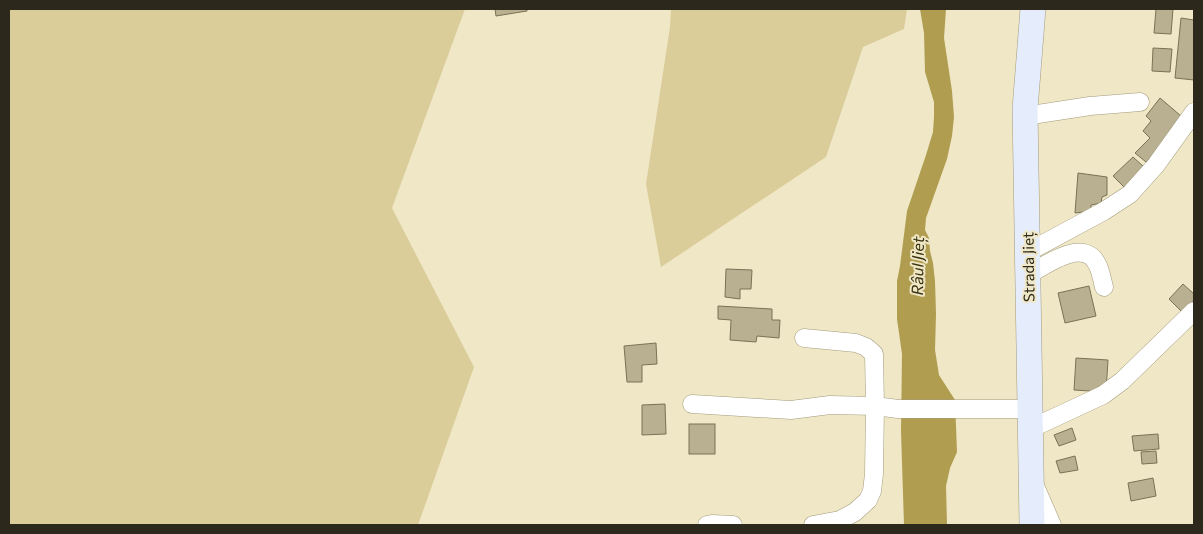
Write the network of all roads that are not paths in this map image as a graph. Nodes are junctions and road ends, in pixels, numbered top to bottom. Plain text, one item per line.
1 (1033, 9) edge
2 (1140, 102) dead end
3 (1194, 112) edge
4 (1025, 116) junction
5 (1028, 264) junction
6 (1104, 288) dead end
7 (1194, 311) edge
8 (804, 338) dead end
9 (692, 404) dead end
10 (875, 406) junction
11 (1030, 419) junction
12 (1031, 476) junction
13 (707, 525) edge
14 (733, 525) edge
15 (813, 525) edge
16 (1032, 525) edge
17 (1052, 525) edge

1 - 4 main road, Strada Jieț
2 - 4 street
3 - 5 street
4 - 5 main road, Strada Jieț
5 - 6 street
5 - 11 main road, Strada Jieț
7 - 11 street
8 - 10 street
9 - 10 street
10 - 11 street
10 - 15 street
11 - 12 main road, Strada Jieț
12 - 16 main road, Strada Jieț
12 - 17 street
13 - 14 street

